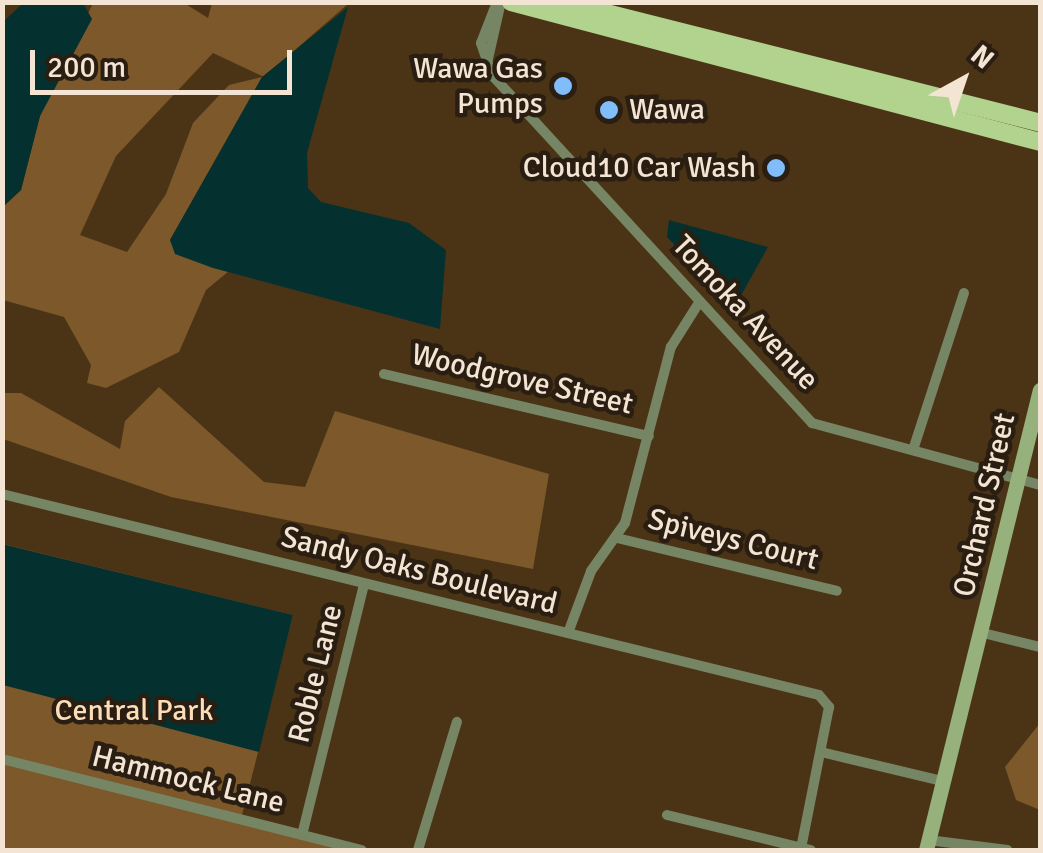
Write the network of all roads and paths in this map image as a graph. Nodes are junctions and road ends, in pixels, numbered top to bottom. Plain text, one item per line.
1 (499, 2) edge
2 (510, 2) edge
3 (563, 2) edge
4 (832, 81) junction
5 (1040, 124) edge
6 (1040, 142) edge
7 (964, 293) dead end
8 (700, 301) junction
9 (384, 374) dead end
10 (1040, 390) edge
11 (649, 436) junction
12 (913, 450) junction
13 (1020, 480) junction
14 (1040, 485) edge
15 (2, 494) edge
16 (616, 538) junction
17 (364, 584) junction
18 (837, 590) dead end
19 (982, 632) junction
20 (568, 633) junction
21 (1040, 647) edge
22 (456, 722) dead end
23 (821, 752) junction
24 (2, 759) edge
25 (942, 781) junction
26 (667, 815) dead end
27 (302, 834) junction
28 (927, 845) edge
29 (806, 849) edge
30 (362, 850) edge
31 (418, 850) edge
32 (1007, 850) edge

1 - 8 street, Tomoka Avenue
2 - 4 main road
3 - 4 main road
4 - 5 main road
4 - 6 main road
7 - 12 street
8 - 11 street
8 - 12 street, Tomoka Avenue
9 - 11 street, Woodgrove Street
10 - 13 street, Orchard Street
11 - 16 street
12 - 13 street, Tomoka Avenue
13 - 14 street, Tomoka Avenue
13 - 19 street, Orchard Street
15 - 17 street, Sandy Oaks Boulevard
16 - 18 street, Spiveys Court
16 - 20 street
17 - 20 street, Sandy Oaks Boulevard
17 - 27 street, Roble Lane
19 - 21 street
19 - 25 street, Orchard Street
20 - 23 street, Sandy Oaks Boulevard
22 - 31 street
23 - 25 street
23 - 29 street
24 - 27 street, Hammock Lane
25 - 28 street, Orchard Street
26 - 29 street
27 - 30 street, Hammock Lane
28 - 32 street

